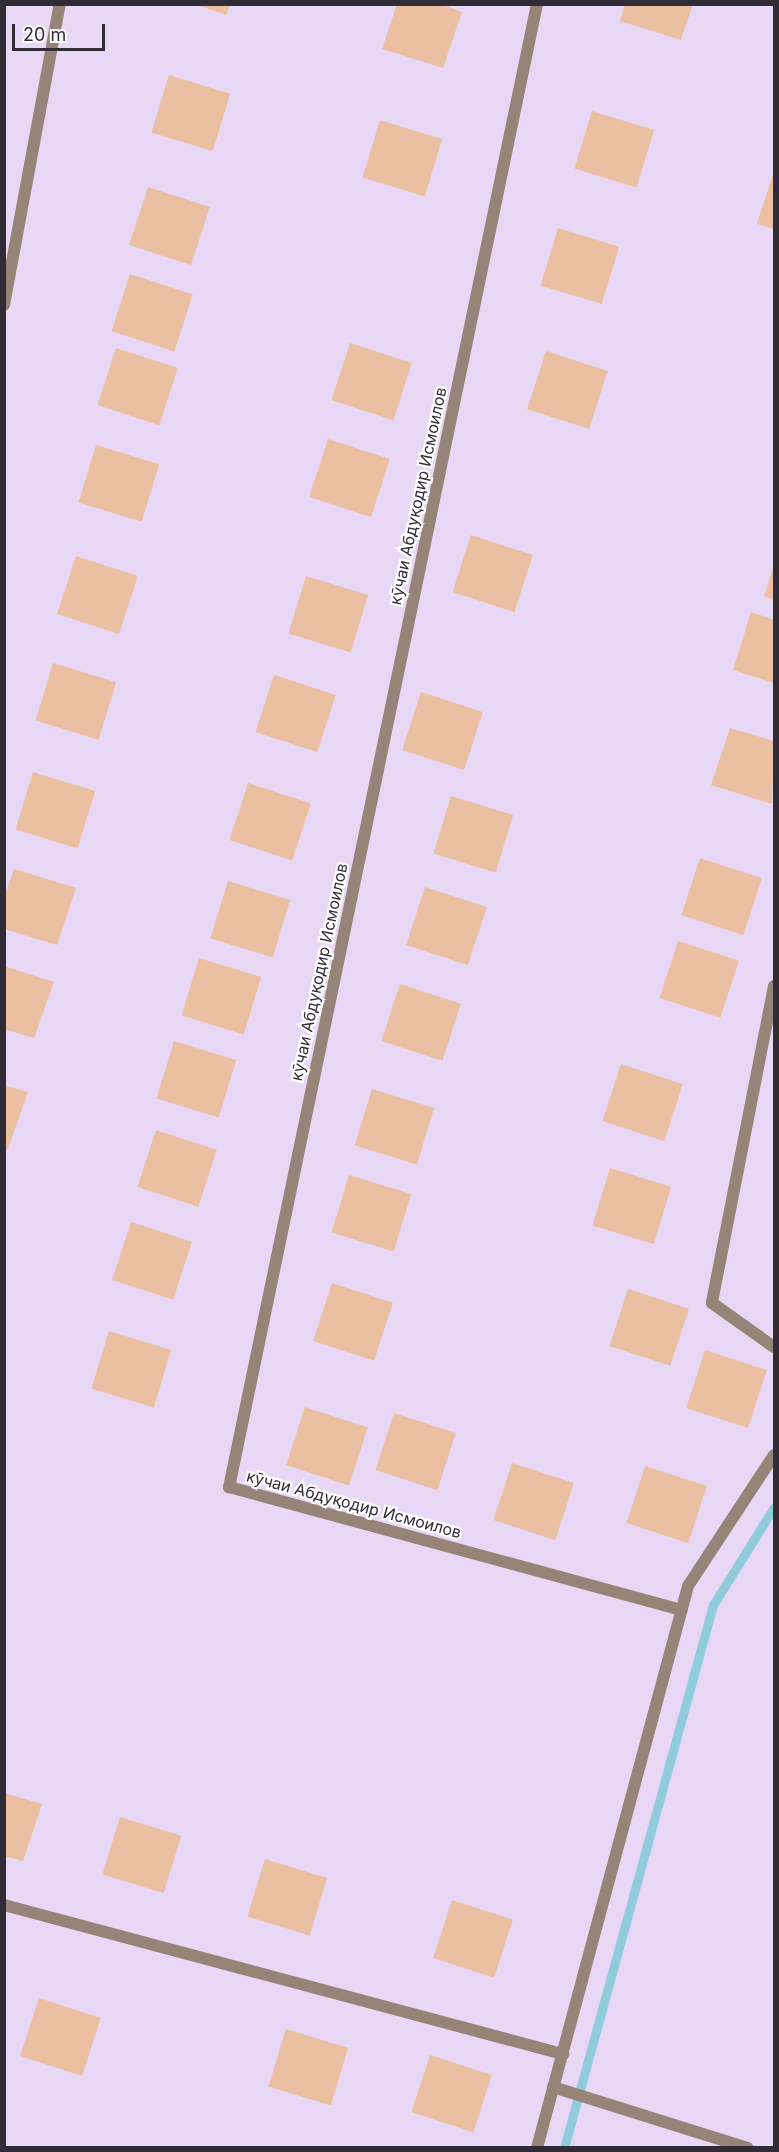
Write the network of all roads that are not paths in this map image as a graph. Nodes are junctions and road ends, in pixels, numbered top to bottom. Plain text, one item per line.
1 (60, 4) edge
2 (537, 4) edge
3 (4, 304) edge
4 (774, 986) edge
5 (774, 1347) edge
6 (774, 1455) edge
7 (682, 1610) junction
8 (4, 1905) edge
9 (563, 2054) junction
10 (553, 2088) junction
11 (537, 2148) edge
12 (748, 2148) edge

1 - 3 street
2 - 7 street, кӯчаи Абдуқодир Исмоилов
4 - 5 street
6 - 7 street
7 - 9 street
8 - 9 street
9 - 10 street
10 - 11 street
10 - 12 street

